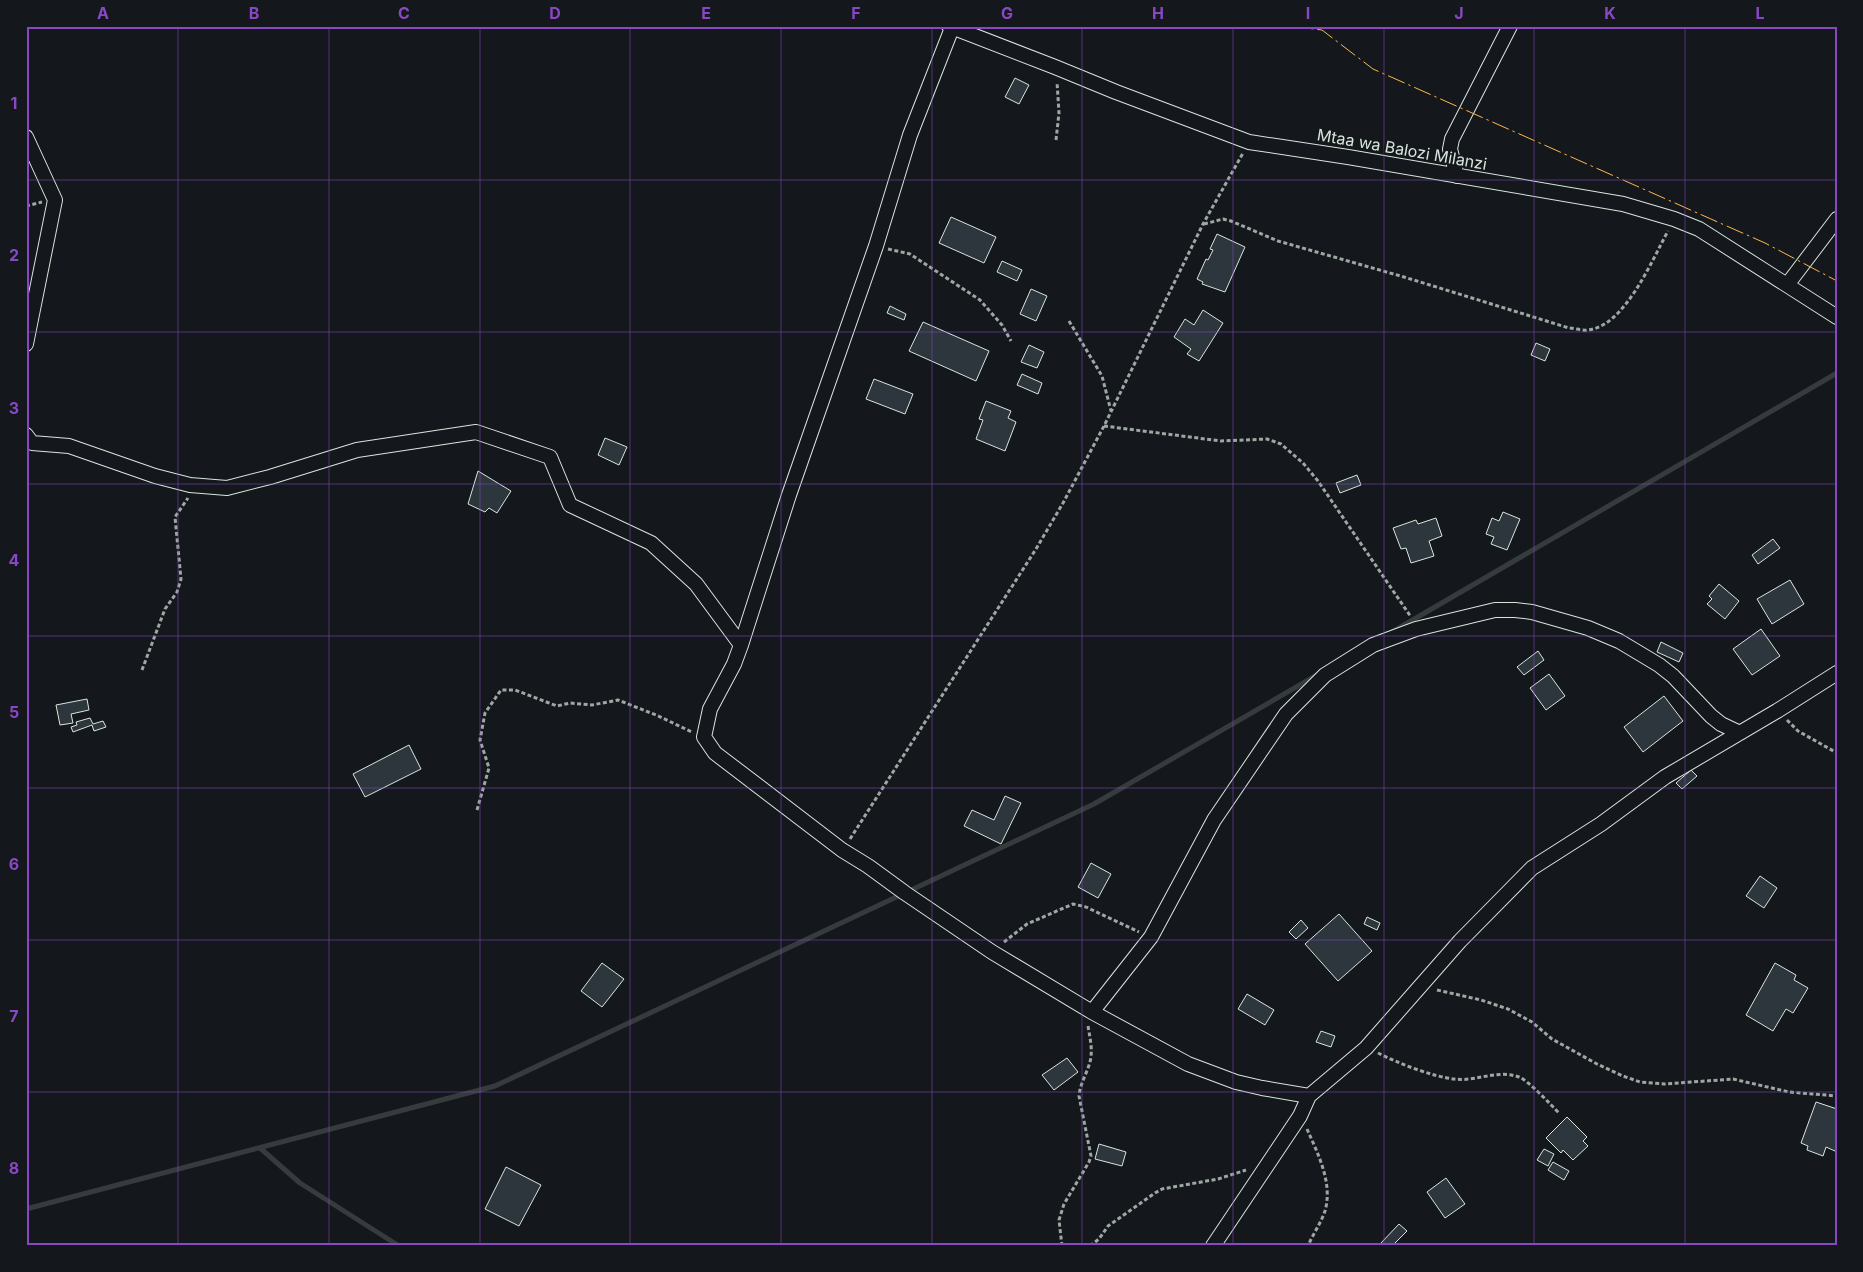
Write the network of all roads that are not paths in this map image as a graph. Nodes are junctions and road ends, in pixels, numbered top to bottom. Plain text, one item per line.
1 (1510, 26) edge
2 (950, 27) edge
3 (26, 137) edge
4 (1457, 176) junction
5 (1837, 219) edge
6 (1786, 284) junction
7 (1837, 317) edge
8 (26, 344) edge
9 (26, 435) edge
10 (741, 645) junction
11 (1837, 673) edge
12 (1740, 733) junction
13 (1089, 1010) junction
14 (1309, 1096) junction
15 (1213, 1246) edge

1 - 4 street
2 - 4 street, Mtaa wa Balozi Milanzi
2 - 10 street
3 - 8 street
4 - 6 street, Mtaa wa Balozi Milanzi
5 - 6 street
6 - 7 street, Mtaa wa Balozi Milanzi
9 - 10 street
10 - 13 street
11 - 12 street
12 - 13 street
12 - 14 street
13 - 14 street
14 - 15 street

